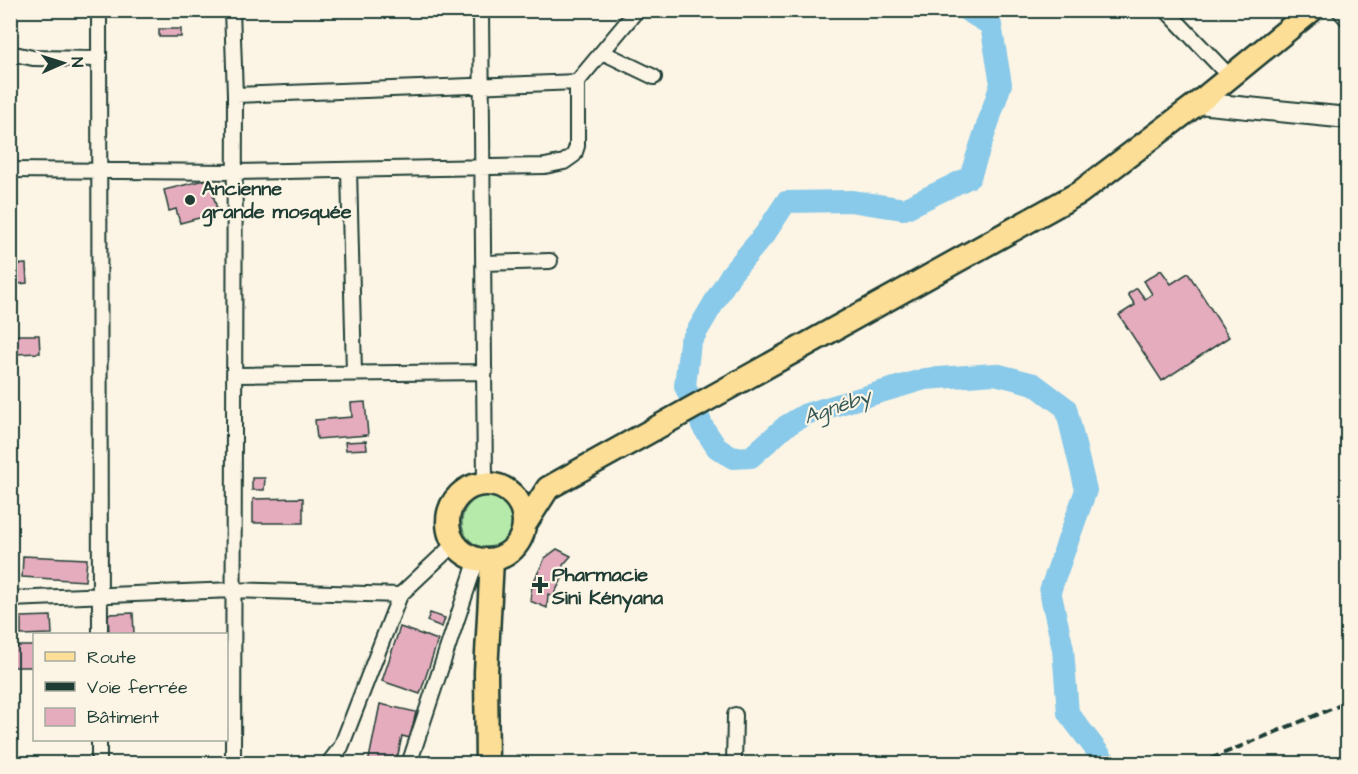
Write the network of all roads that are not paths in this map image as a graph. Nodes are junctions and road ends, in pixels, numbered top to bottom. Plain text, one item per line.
1 (99, 10) edge
2 (232, 10) edge
3 (481, 10) edge
4 (637, 10) edge
5 (1166, 10) edge
6 (1312, 10) edge
7 (1339, 10) edge
8 (1347, 20) edge
9 (602, 52) junction
10 (10, 53) edge
11 (99, 59) junction
12 (654, 77) dead end
13 (1230, 77) junction
14 (577, 82) junction
15 (482, 87) junction
16 (235, 95) junction
17 (1198, 103) junction
18 (1347, 118) edge
19 (483, 168) junction
20 (10, 170) edge
21 (98, 170) junction
22 (349, 170) junction
23 (235, 172) junction
24 (550, 261) dead end
25 (484, 263) junction
26 (485, 372) junction
27 (354, 373) junction
28 (234, 375) junction
29 (496, 486) junction
30 (548, 488) junction
31 (525, 524) junction
32 (455, 543) junction
33 (484, 559) junction
34 (233, 590) junction
35 (400, 595) junction
36 (100, 597) junction
37 (10, 599) edge
38 (100, 633) edge
39 (735, 715) dead end
40 (99, 741) edge
41 (99, 764) edge
42 (233, 764) edge
43 (328, 764) edge
44 (409, 764) edge
45 (487, 764) edge
46 (734, 764) edge

1 - 11 street
2 - 16 street
3 - 15 street
4 - 9 street
5 - 13 street
6 - 13 main road
7 - 8 street
9 - 12 street
9 - 14 street
10 - 11 street
11 - 21 street
13 - 17 main road
14 - 15 street
14 - 19 street
15 - 16 street
15 - 19 street
16 - 23 street
17 - 18 street
17 - 30 main road
19 - 22 street
19 - 25 street
20 - 21 street
21 - 23 street
21 - 36 street
22 - 23 street
22 - 27 street
23 - 28 street
24 - 25 street
25 - 26 street
26 - 27 street
26 - 29 street
27 - 28 street
28 - 34 street
29 - 30 main road
29 - 31 main road
29 - 32 main road
30 - 31 main road
31 - 33 main road
32 - 33 main road
32 - 35 street
33 - 44 street
33 - 45 main road
34 - 35 street
34 - 36 street
34 - 42 street
35 - 43 street
36 - 37 street
36 - 38 street
39 - 46 street
40 - 41 street

